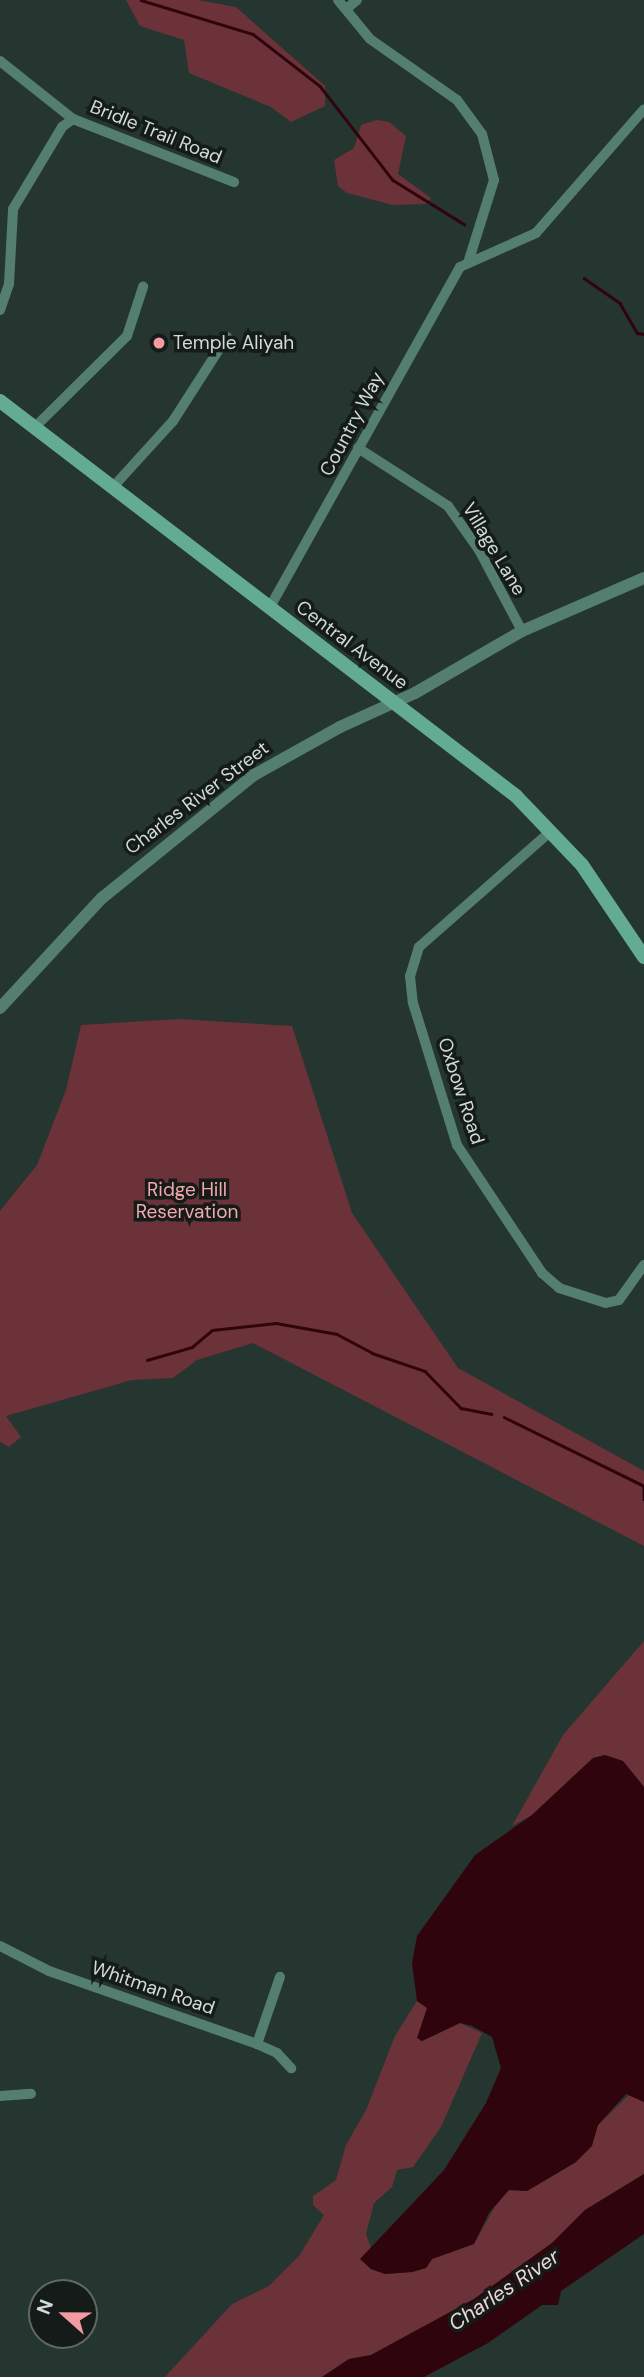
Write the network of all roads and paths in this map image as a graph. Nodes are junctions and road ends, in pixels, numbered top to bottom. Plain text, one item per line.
1 (338, 0) edge
2 (357, 0) edge
3 (346, 9) junction
4 (0, 61) edge
5 (644, 110) edge
6 (73, 119) junction
7 (234, 182) dead end
8 (469, 260) junction
9 (143, 287) dead end
10 (0, 310) edge
11 (228, 337) dead end
12 (0, 401) edge
13 (35, 427) junction
14 (358, 448) junction
15 (113, 487) junction
16 (644, 579) edge
17 (270, 607) junction
18 (522, 631) junction
19 (396, 701) junction
20 (551, 831) junction
21 (644, 957) edge
22 (0, 1008) edge
23 (644, 1265) edge
24 (0, 1947) edge
25 (280, 1977) dead end
26 (257, 2044) junction
27 (291, 2068) dead end
28 (31, 2094) dead end
29 (0, 2096) edge

1 - 3 street, Country Way
2 - 3 street
3 - 8 street, Country Way
4 - 6 street, Bridle Trail Road
5 - 8 street
6 - 7 street, Bridle Trail Road
6 - 10 street
8 - 14 street, Country Way
9 - 13 street
11 - 15 street
12 - 13 main road, Central Avenue
13 - 15 main road, Central Avenue
14 - 17 street, Country Way
14 - 18 street, Village Lane
15 - 17 main road, Central Avenue
16 - 18 street, Charles River Street
17 - 19 main road, Central Avenue
18 - 19 street, Charles River Street
19 - 20 main road, Central Avenue
19 - 22 street, Charles River Street
20 - 21 main road, Central Avenue
20 - 23 street, Oxbow Road
24 - 26 street, Whitman Road
25 - 26 street
26 - 27 street, Whitman Road
28 - 29 street

